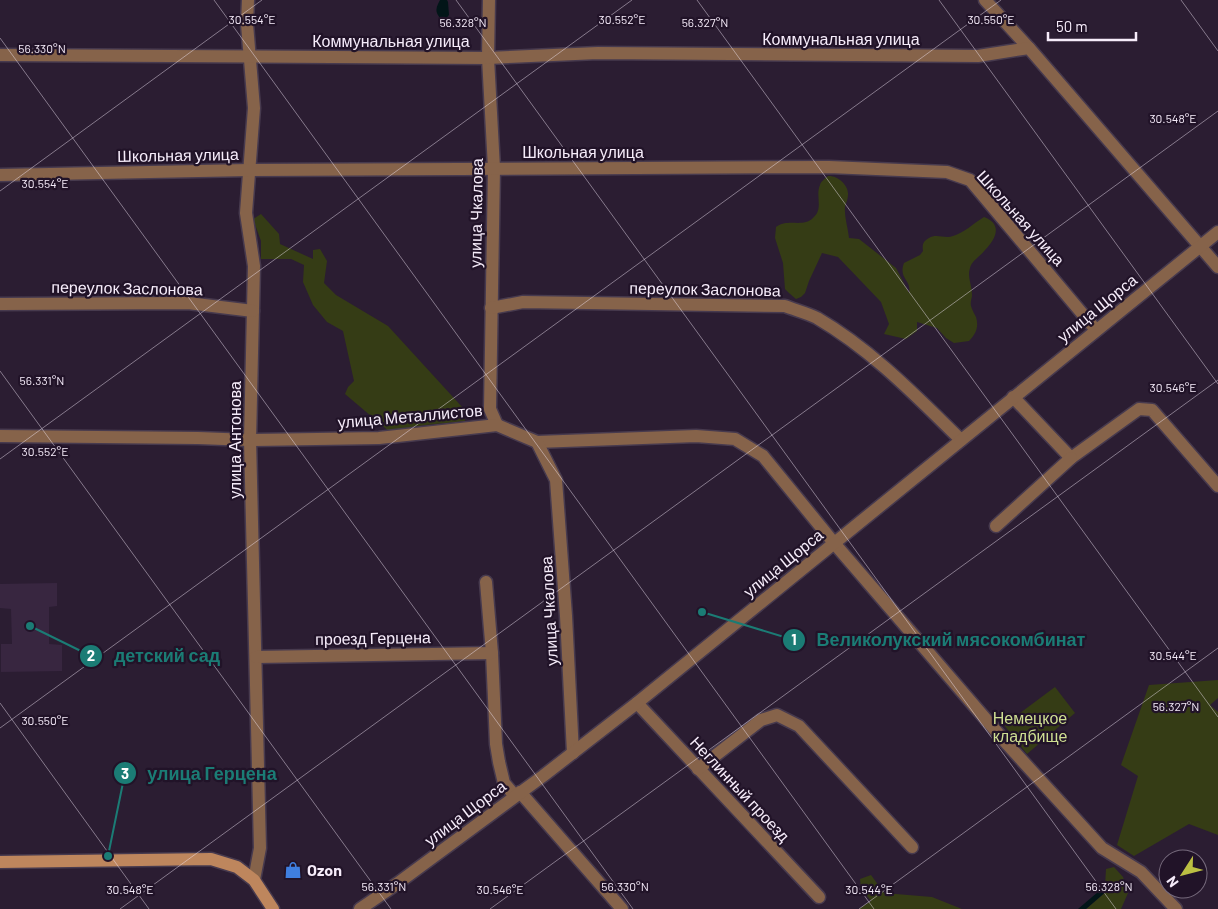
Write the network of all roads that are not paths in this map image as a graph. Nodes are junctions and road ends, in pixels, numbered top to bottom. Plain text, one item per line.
1 (248, 0) edge
2 (489, 0) edge
3 (985, 0) edge
4 (1028, 48) junction
5 (0, 55) edge
6 (250, 57) junction
7 (488, 58) junction
8 (494, 168) junction
9 (249, 170) junction
10 (0, 175) edge
11 (1218, 232) edge
12 (1200, 247) junction
13 (1218, 267) edge
14 (0, 304) edge
15 (491, 308) junction
16 (253, 311) junction
17 (1096, 330) junction
18 (1013, 397) junction
19 (497, 425) junction
20 (0, 436) edge
21 (250, 440) junction
22 (961, 440) junction
23 (537, 442) junction
24 (1071, 458) junction
25 (1218, 486) edge
26 (996, 526) dead end
27 (834, 543) junction
28 (486, 582) dead end
29 (492, 653) junction
30 (256, 657) junction
31 (637, 703) junction
32 (573, 753) junction
33 (698, 769) junction
34 (518, 794) junction
35 (912, 847) dead end
36 (0, 862) edge
37 (254, 880) junction
38 (819, 897) dead end
39 (273, 909) edge
40 (360, 909) edge
41 (622, 909) edge
42 (1176, 909) edge

1 - 6 street, улица Антонова
2 - 7 street, улица Чкалова
3 - 4 street
4 - 7 street, Коммунальная улица
4 - 12 street
5 - 6 street, Коммунальная улица
6 - 7 street, Коммунальная улица
6 - 9 street, улица Антонова
7 - 8 street, улица Чкалова
8 - 9 street, Школьная улица
8 - 15 street, улица Чкалова
8 - 17 street, Школьная улица
9 - 10 street, Школьная улица
9 - 16 street, улица Антонова
11 - 12 street, улица Щорса
12 - 13 street
12 - 17 street, улица Щорса
14 - 16 street, переулок Заслонова
15 - 19 street, улица Чкалова
15 - 22 street, переулок Заслонова
16 - 21 street, улица Антонова
17 - 18 street, улица Щорса
18 - 22 street, улица Щорса
18 - 24 street
19 - 21 street, улица Металлистов
19 - 23 street, улица Металлистов
20 - 21 street, улица Металлистов
21 - 30 street, улица Антонова
22 - 27 street, улица Щорса
23 - 27 street, улица Металлистов
23 - 32 street, улица Чкалова
24 - 25 street
24 - 26 street
27 - 31 street, улица Щорса
27 - 42 street, улица Металлистов
28 - 29 street
29 - 30 street, проезд Герцена
29 - 34 street
30 - 37 street, улица Антонова
31 - 32 street, улица Щорса
31 - 33 street, Неглинный проезд
32 - 34 street, улица Щорса
33 - 35 street
33 - 38 street, Неглинный проезд
34 - 40 street, улица Щорса
34 - 41 street
36 - 37 main road
37 - 39 main road

